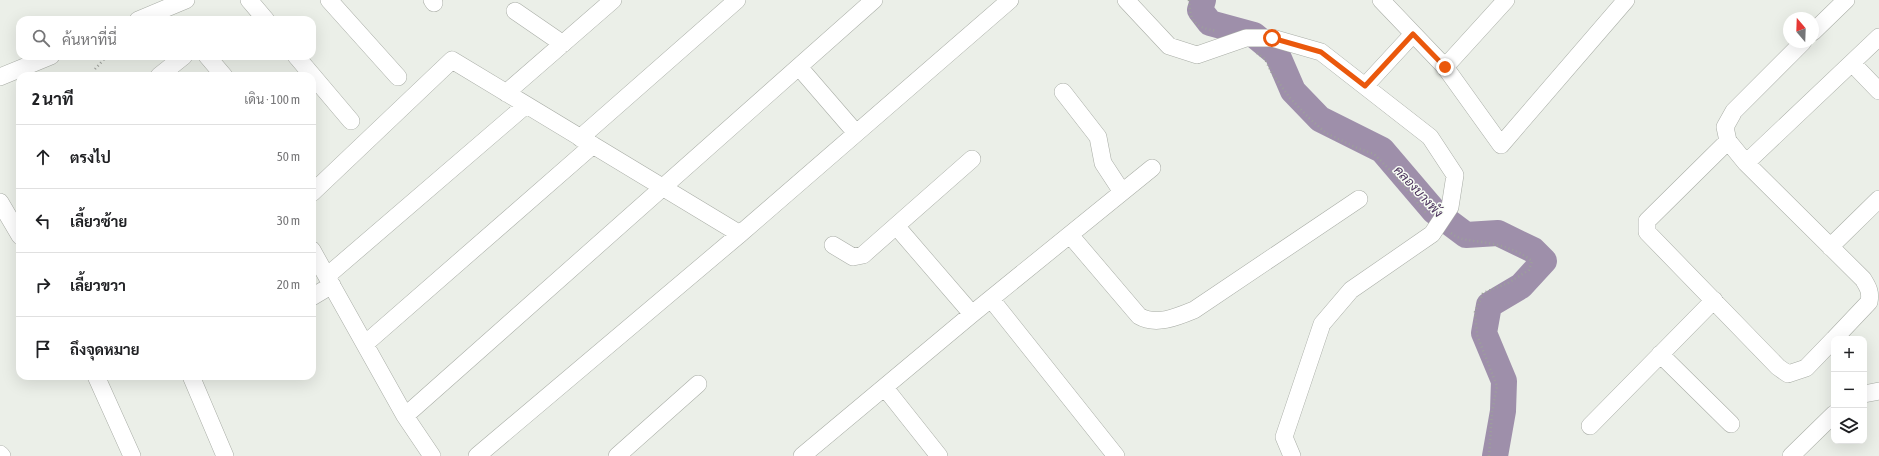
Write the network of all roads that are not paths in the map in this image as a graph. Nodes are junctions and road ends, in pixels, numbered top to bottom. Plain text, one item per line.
1 (186, 0) edge
2 (249, 0) edge
3 (329, 0) edge
4 (613, 0) edge
5 (737, 0) edge
6 (874, 0) edge
7 (1010, 0) edge
8 (1126, 0) edge
9 (1381, 0) edge
10 (1506, 0) edge
11 (1626, 0) edge
12 (1846, 0) edge
13 (515, 10) dead end
14 (148, 16) edge
15 (263, 16) edge
16 (1819, 26) edge
17 (1413, 34) junction
18 (1879, 38) edge
19 (563, 44) junction
20 (1797, 48) edge
21 (43, 60) edge
22 (179, 60) edge
23 (210, 60) edge
24 (299, 60) edge
25 (1852, 63) junction
26 (799, 67) junction
27 (1445, 67) junction
28 (21, 72) edge
29 (164, 72) edge
30 (221, 72) edge
31 (310, 72) edge
32 (16, 74) edge
33 (0, 77) edge
34 (398, 77) dead end
35 (316, 80) edge
36 (1365, 86) junction
37 (1879, 91) edge
38 (1063, 92) dead end
39 (506, 93) junction
40 (526, 105) junction
41 (351, 121) dead end
42 (856, 133) junction
43 (1728, 141) junction
44 (587, 142) junction
45 (972, 159) dead end
46 (1746, 163) junction
47 (1152, 168) dead end
48 (663, 188) junction
49 (316, 189) edge
50 (1122, 192) junction
51 (1359, 199) dead end
52 (1879, 199) edge
53 (0, 202) edge
54 (897, 227) junction
55 (16, 229) edge
56 (740, 234) junction
57 (1070, 235) junction
58 (833, 245) dead end
59 (1830, 247) junction
60 (316, 257) edge
61 (329, 280) junction
62 (316, 293) edge
63 (991, 299) junction
64 (1714, 300) junction
65 (972, 314) junction
66 (1837, 336) edge
67 (1831, 342) edge
68 (365, 344) junction
69 (1660, 354) junction
70 (98, 380) edge
71 (193, 380) edge
72 (698, 384) dead end
73 (885, 388) junction
74 (1879, 392) edge
75 (1867, 394) edge
76 (405, 416) junction
77 (1831, 417) edge
78 (1731, 424) dead end
79 (1590, 426) dead end
80 (0, 454) edge
81 (2, 456) edge
82 (132, 456) edge
83 (225, 456) edge
84 (432, 456) edge
85 (477, 456) edge
86 (617, 456) edge
87 (802, 456) edge
88 (939, 456) edge
89 (1116, 456) edge
90 (1292, 456) edge
91 (1791, 456) edge

1 - 14 street
2 - 15 street
3 - 34 street
4 - 19 street
5 - 44 street
6 - 26 street
7 - 42 street
8 - 36 street
9 - 17 street
10 - 27 street
11 - 27 street
12 - 16 street
13 - 19 street
17 - 27 street
17 - 36 street
18 - 25 street
19 - 39 street
20 - 43 street
21 - 28 street
22 - 29 street
23 - 30 street
24 - 31 street
25 - 37 street
25 - 46 street
26 - 42 street
26 - 48 street
32 - 33 street
35 - 41 street
36 - 90 street
38 - 50 street
39 - 40 street
39 - 49 street
40 - 44 street
40 - 61 street
42 - 56 street
43 - 46 street
43 - 64 street
44 - 48 street
44 - 68 street
45 - 54 street
46 - 59 street
47 - 50 street
48 - 56 street
48 - 76 street
50 - 57 street
51 - 57 street
52 - 59 street
53 - 55 street
54 - 58 street
54 - 65 street
56 - 85 street
57 - 63 street
59 - 66 street
60 - 61 street
61 - 62 street
61 - 68 street
63 - 65 street
63 - 89 street
64 - 67 street
64 - 69 street
65 - 73 street
68 - 76 street
69 - 78 street
69 - 79 street
70 - 82 street
71 - 83 street
72 - 86 street
73 - 87 street
73 - 88 street
74 - 75 street
76 - 84 street
77 - 91 street
80 - 81 street

